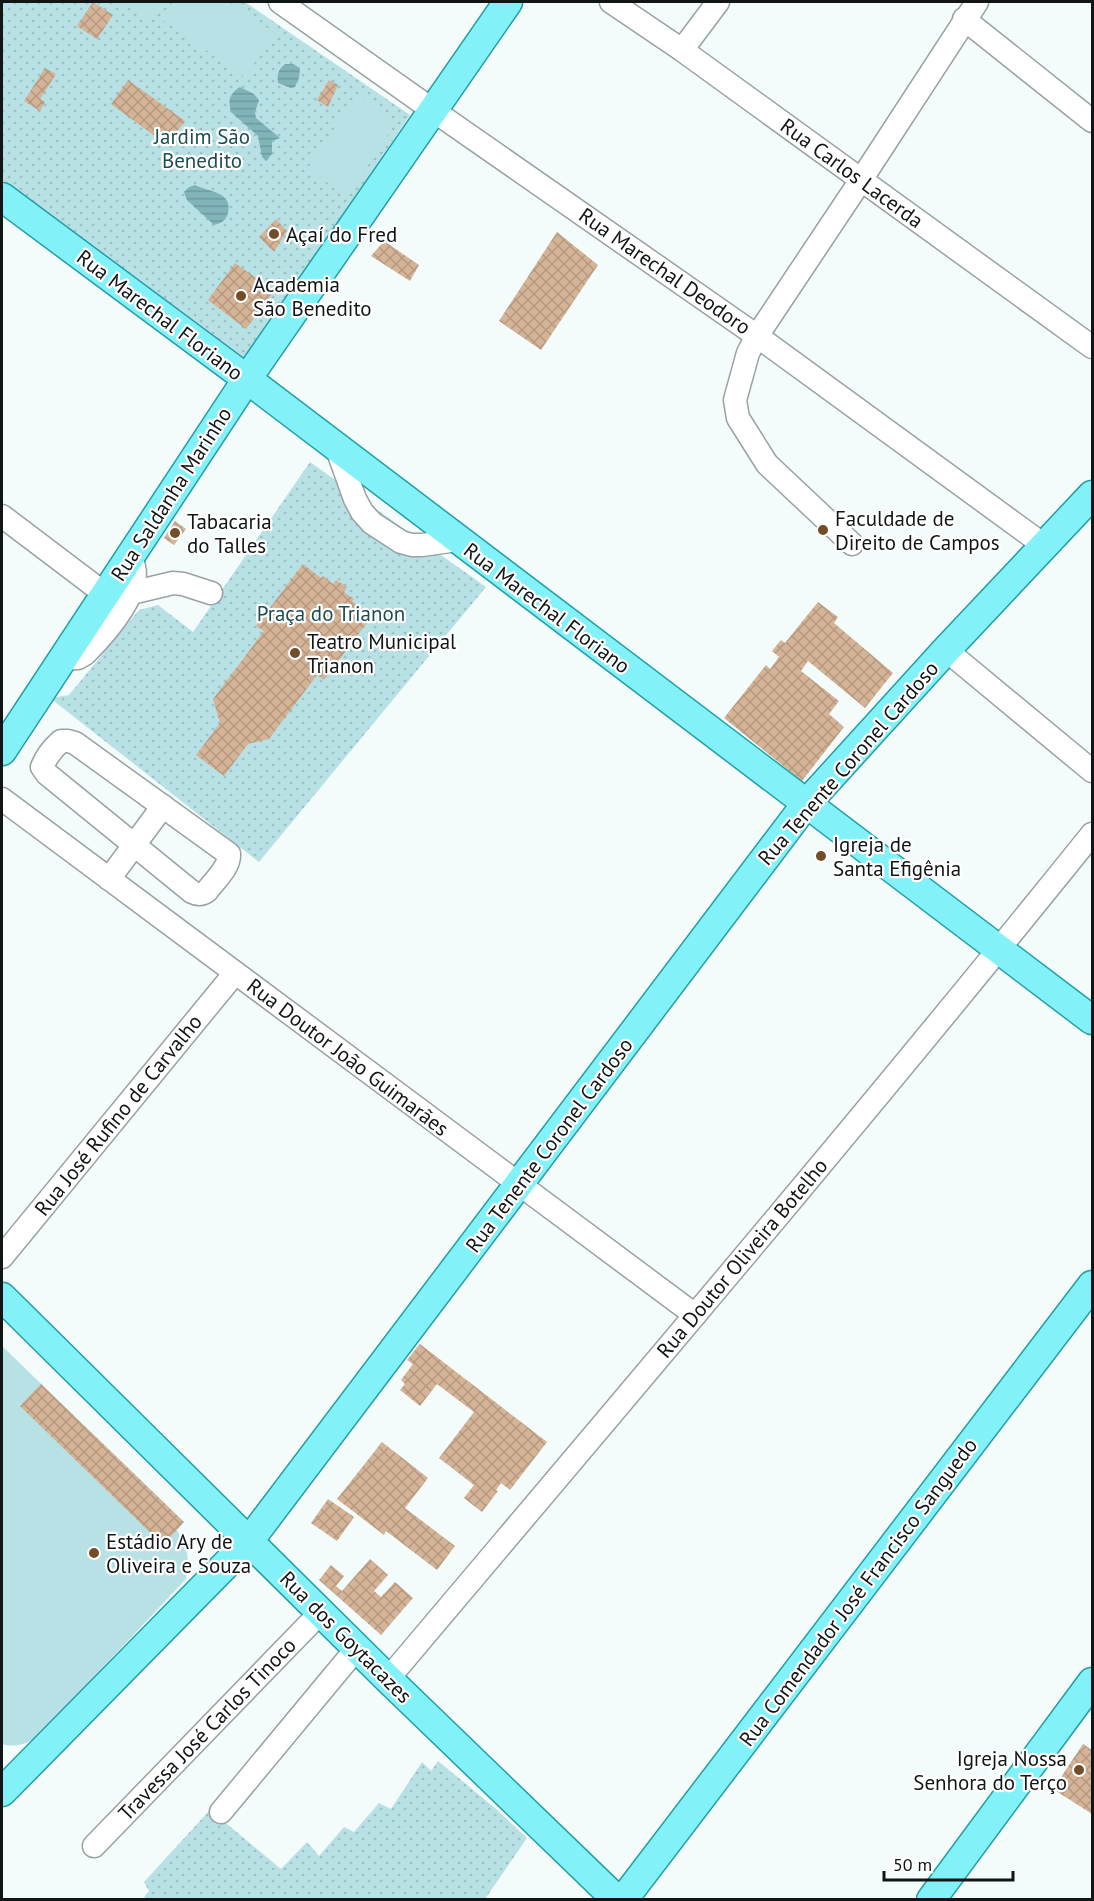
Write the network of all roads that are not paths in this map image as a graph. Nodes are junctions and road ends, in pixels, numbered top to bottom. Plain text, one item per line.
1 (280, 2) edge
2 (508, 2) edge
3 (611, 2) edge
4 (718, 2) edge
5 (970, 10) edge
6 (682, 50) junction
7 (434, 111) junction
8 (1092, 122) edge
9 (861, 180) junction
10 (2, 197) edge
11 (757, 336) junction
12 (1092, 347) edge
13 (247, 380) junction
14 (337, 449) junction
15 (1092, 495) edge
16 (2, 516) edge
17 (457, 540) junction
18 (852, 544) dead end
19 (1046, 546) junction
20 (211, 593) dead end
21 (118, 594) junction
22 (946, 650) junction
23 (2, 751) edge
24 (1092, 771) edge
25 (2, 799) edge
26 (806, 804) junction
27 (163, 806) junction
28 (1092, 834) edge
29 (135, 844) junction
30 (109, 879) junction
31 (999, 951) junction
32 (235, 973) junction
33 (1092, 1020) edge
34 (519, 1185) junction
35 (2, 1257) edge
36 (1092, 1285) edge
37 (2, 1297) edge
38 (695, 1315) junction
39 (249, 1541) junction
40 (321, 1612) junction
41 (357, 1648) junction
42 (388, 1679) junction
43 (1092, 1682) edge
44 (2, 1792) edge
45 (221, 1812) dead end
46 (94, 1846) dead end
47 (616, 1899) edge
48 (623, 1899) edge
49 (931, 1899) edge

1 - 7 street, Rua Marechal Deodoro
2 - 7 main road, Rua Saldanha Marinho
3 - 6 street, Rua Carlos Lacerda
4 - 6 street
5 - 8 street
5 - 9 street
6 - 9 street, Rua Carlos Lacerda
7 - 11 street, Rua Marechal Deodoro
7 - 13 main road, Rua Saldanha Marinho
9 - 11 street
9 - 12 street, Rua Carlos Lacerda
10 - 13 main road, Rua Marechal Floriano
11 - 18 street
11 - 19 street, Rua Marechal Deodoro
13 - 14 main road, Rua Marechal Floriano
13 - 21 main road, Rua Saldanha Marinho
14 - 17 main road, Rua Marechal Floriano
14 - 17 street
15 - 19 main road, Rua Tenente Coronel Cardoso
16 - 21 street
17 - 26 main road, Rua Marechal Floriano
19 - 22 main road, Rua Tenente Coronel Cardoso
20 - 21 street
21 - 23 main road, Rua Saldanha Marinho
22 - 24 street
22 - 26 main road, Rua Tenente Coronel Cardoso
25 - 30 street, Rua Doutor João Guimarães
26 - 31 main road, Rua Marechal Floriano
26 - 34 main road, Rua Tenente Coronel Cardoso
27 - 29 street
27 - 29 street
27 - 29 street
28 - 31 street, Rua Doutor Oliveira Botelho
29 - 30 street
30 - 32 street, Rua Doutor João Guimarães
31 - 33 main road, Rua Marechal Floriano
31 - 38 street, Rua Doutor Oliveira Botelho
32 - 34 street, Rua Doutor João Guimarães
32 - 35 street, Rua José Rufino de Carvalho
34 - 38 street, Rua Doutor João Guimarães
34 - 39 main road, Rua Tenente Coronel Cardoso
36 - 48 main road, Rua Comendador José Francisco Sanguedo
37 - 39 main road, Rua dos Goytacazes
38 - 42 street, Rua Doutor Oliveira Botelho
39 - 40 main road, Rua dos Goytacazes
39 - 44 main road, Rua Tenente Coronel Cardoso
40 - 41 main road, Rua dos Goytacazes
40 - 46 street, Travessa José Carlos Tinoco
41 - 42 main road, Rua dos Goytacazes
41 - 45 street
42 - 47 main road, Rua dos Goytacazes
43 - 49 main road

